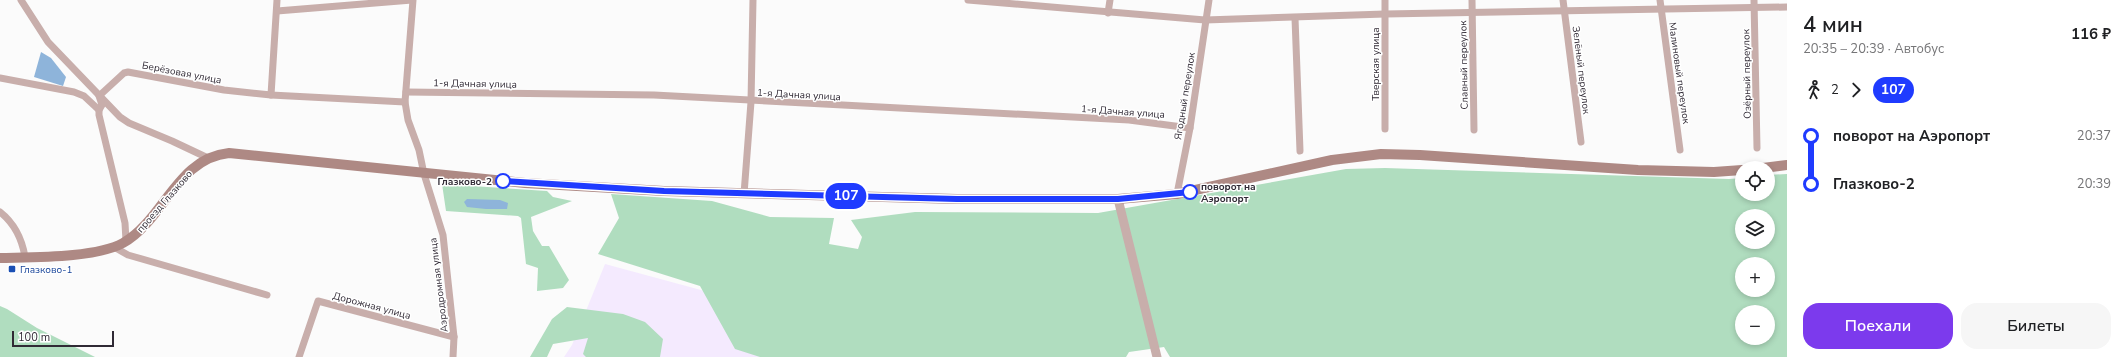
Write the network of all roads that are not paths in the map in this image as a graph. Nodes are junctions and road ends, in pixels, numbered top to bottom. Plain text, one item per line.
1 (22, 0) edge
2 (277, 0) edge
3 (412, 0) edge
4 (753, 0) edge
5 (968, 0) edge
6 (1110, 0) edge
7 (1209, 0) edge
8 (1385, 0) edge
9 (1472, 0) edge
10 (1563, 0) edge
11 (1660, 0) edge
12 (1754, 0) edge
13 (1020, 2) edge
14 (1787, 7) edge
15 (1754, 8) junction
16 (1661, 9) junction
17 (277, 11) junction
18 (1565, 11) junction
19 (1108, 13) junction
20 (1472, 13) junction
21 (1385, 14) junction
22 (1295, 18) junction
23 (1205, 20) junction
24 (0, 78) edge
25 (406, 92) junction
26 (271, 95) junction
27 (99, 96) junction
28 (405, 102) junction
29 (751, 102) junction
30 (99, 110) junction
31 (1190, 128) junction
32 (1385, 129) dead end
33 (1474, 130) dead end
34 (1581, 142) dead end
35 (1757, 148) dead end
36 (1680, 150) dead end
37 (1300, 151) dead end
38 (208, 158) junction
39 (1787, 165) edge
40 (1775, 166) edge
41 (1735, 170) edge
42 (424, 174) junction
43 (744, 194) junction
44 (1177, 194) junction
45 (1118, 199) junction
46 (0, 212) edge
47 (126, 241) junction
48 (114, 247) junction
49 (25, 257) junction
50 (0, 258) edge
51 (267, 295) dead end
52 (454, 337) junction
53 (299, 357) edge
54 (453, 357) edge
55 (1157, 357) edge

1 - 27 street
2 - 17 street
3 - 17 street
3 - 25 street, Аэродромная улица
4 - 29 street
5 - 13 street
6 - 19 street
7 - 23 street, Ягодный переулок
8 - 21 street, Тверская улица
9 - 20 street, Славный переулок
10 - 18 street, Зелёный переулок
11 - 16 street, Малиновый переулок
12 - 15 street, Озёрный переулок
13 - 19 street
14 - 15 street
15 - 16 street
15 - 35 street, Озёрный переулок
16 - 18 street
16 - 36 street, Малиновый переулок
17 - 26 street
18 - 20 street
18 - 34 street, Зелёный переулок
19 - 23 street
20 - 21 street
20 - 33 street, Славный переулок
21 - 22 street
21 - 32 street, Тверская улица
22 - 23 street
22 - 37 street
23 - 31 street, Ягодный переулок
24 - 30 street
25 - 28 street, Аэродромная улица
25 - 29 street, 1-я Дачная улица
26 - 27 street, Берёзовая улица
26 - 28 street, Берёзовая улица
27 - 30 street
27 - 38 street
28 - 42 street, Аэродромная улица
29 - 31 street, 1-я Дачная улица
29 - 43 street
30 - 47 street
31 - 44 street, Ягодный переулок
38 - 42 main road, проезд Глазково
38 - 47 main road, проезд Глазково
39 - 40 main road
41 - 44 main road, проезд Глазково
42 - 43 main road, проезд Глазково
42 - 52 street, Аэродромная улица
43 - 45 main road, проезд Глазково
44 - 45 main road, проезд Глазково
45 - 55 street
46 - 49 street
47 - 48 main road, проезд Глазково
48 - 49 main road, проезд Глазково
48 - 51 street
49 - 50 main road, проезд Глазково
52 - 53 street, Дорожная улица
52 - 54 street, Аэродромная улица

